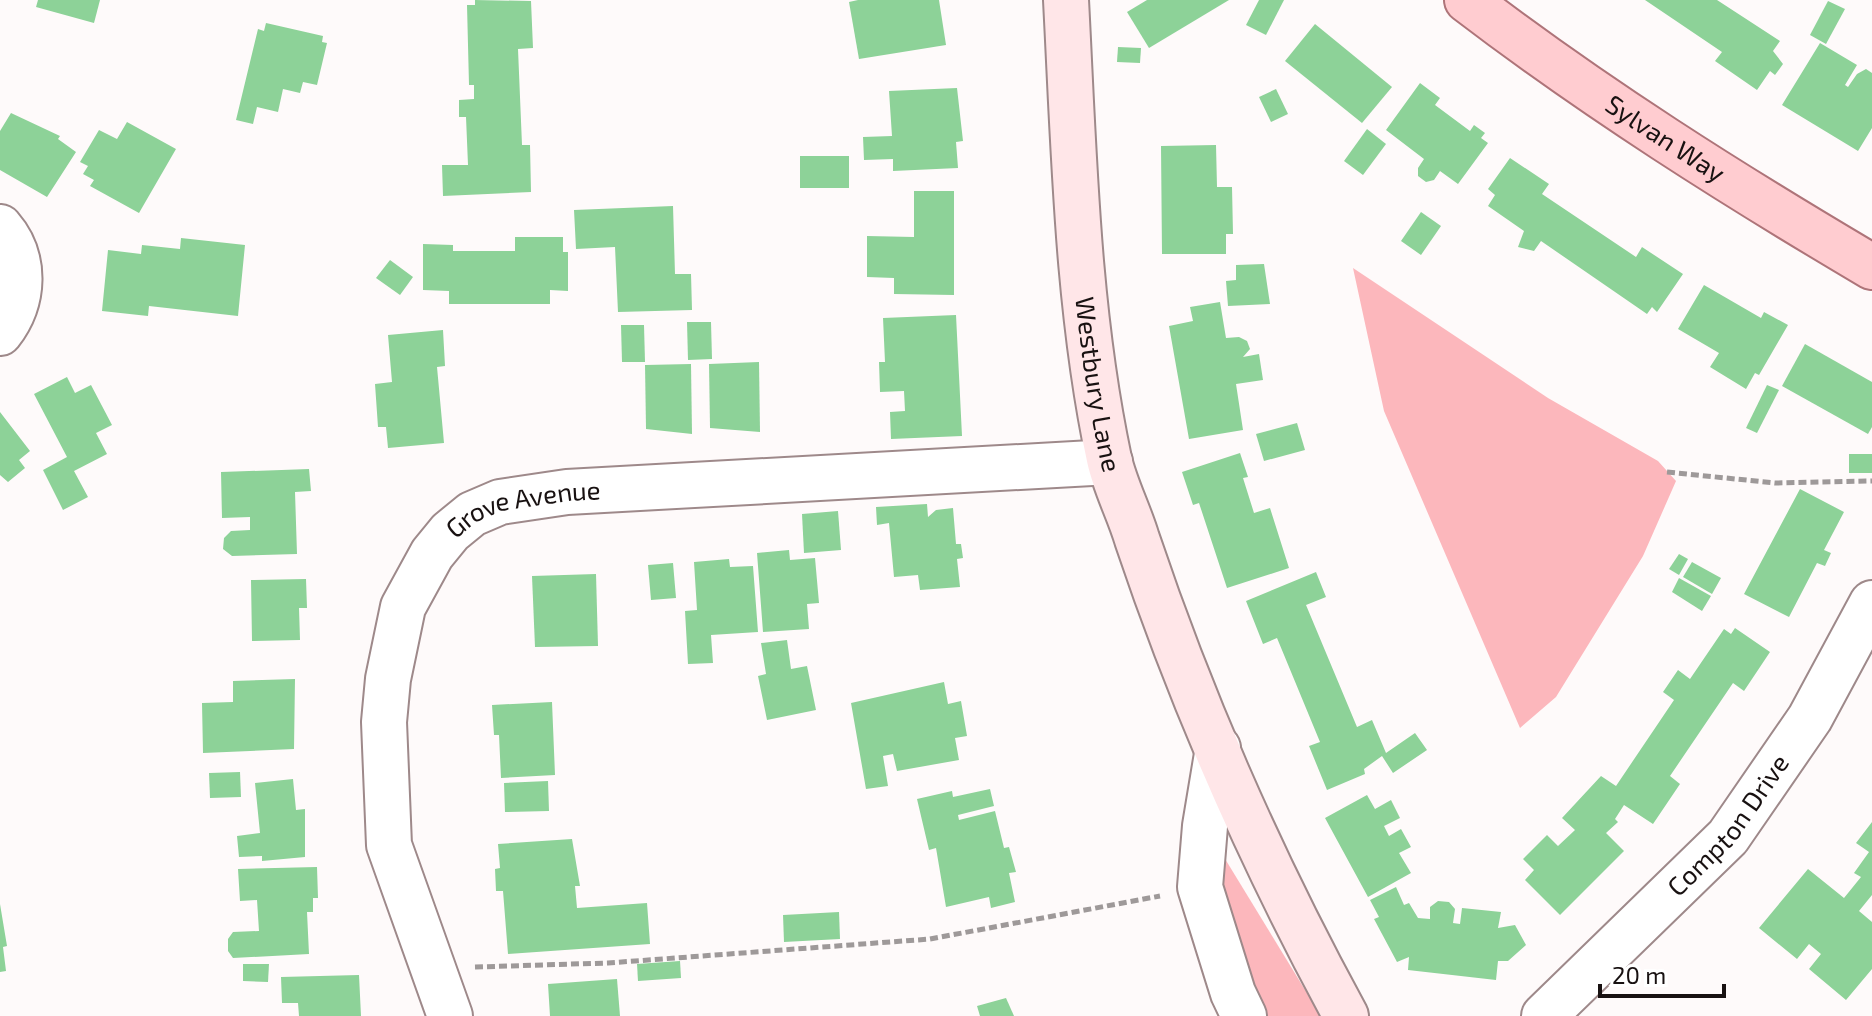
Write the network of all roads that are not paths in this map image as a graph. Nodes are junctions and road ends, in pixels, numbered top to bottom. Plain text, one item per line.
1 (1066, 0) edge
2 (1467, 0) edge
3 (0, 227) edge
4 (1872, 267) edge
5 (0, 333) edge
6 (1110, 462) junction
7 (1872, 603) edge
8 (1218, 748) junction
9 (450, 1016) edge
10 (1244, 1016) edge
11 (1346, 1016) edge
12 (1544, 1016) edge

1 - 6 street, Westbury Lane
2 - 4 main road, Sylvan Way
3 - 5 street
6 - 8 street, Westbury Lane
6 - 9 street, Grove Avenue
7 - 12 street, Compton Drive
8 - 10 street
8 - 11 street, Westbury Lane

